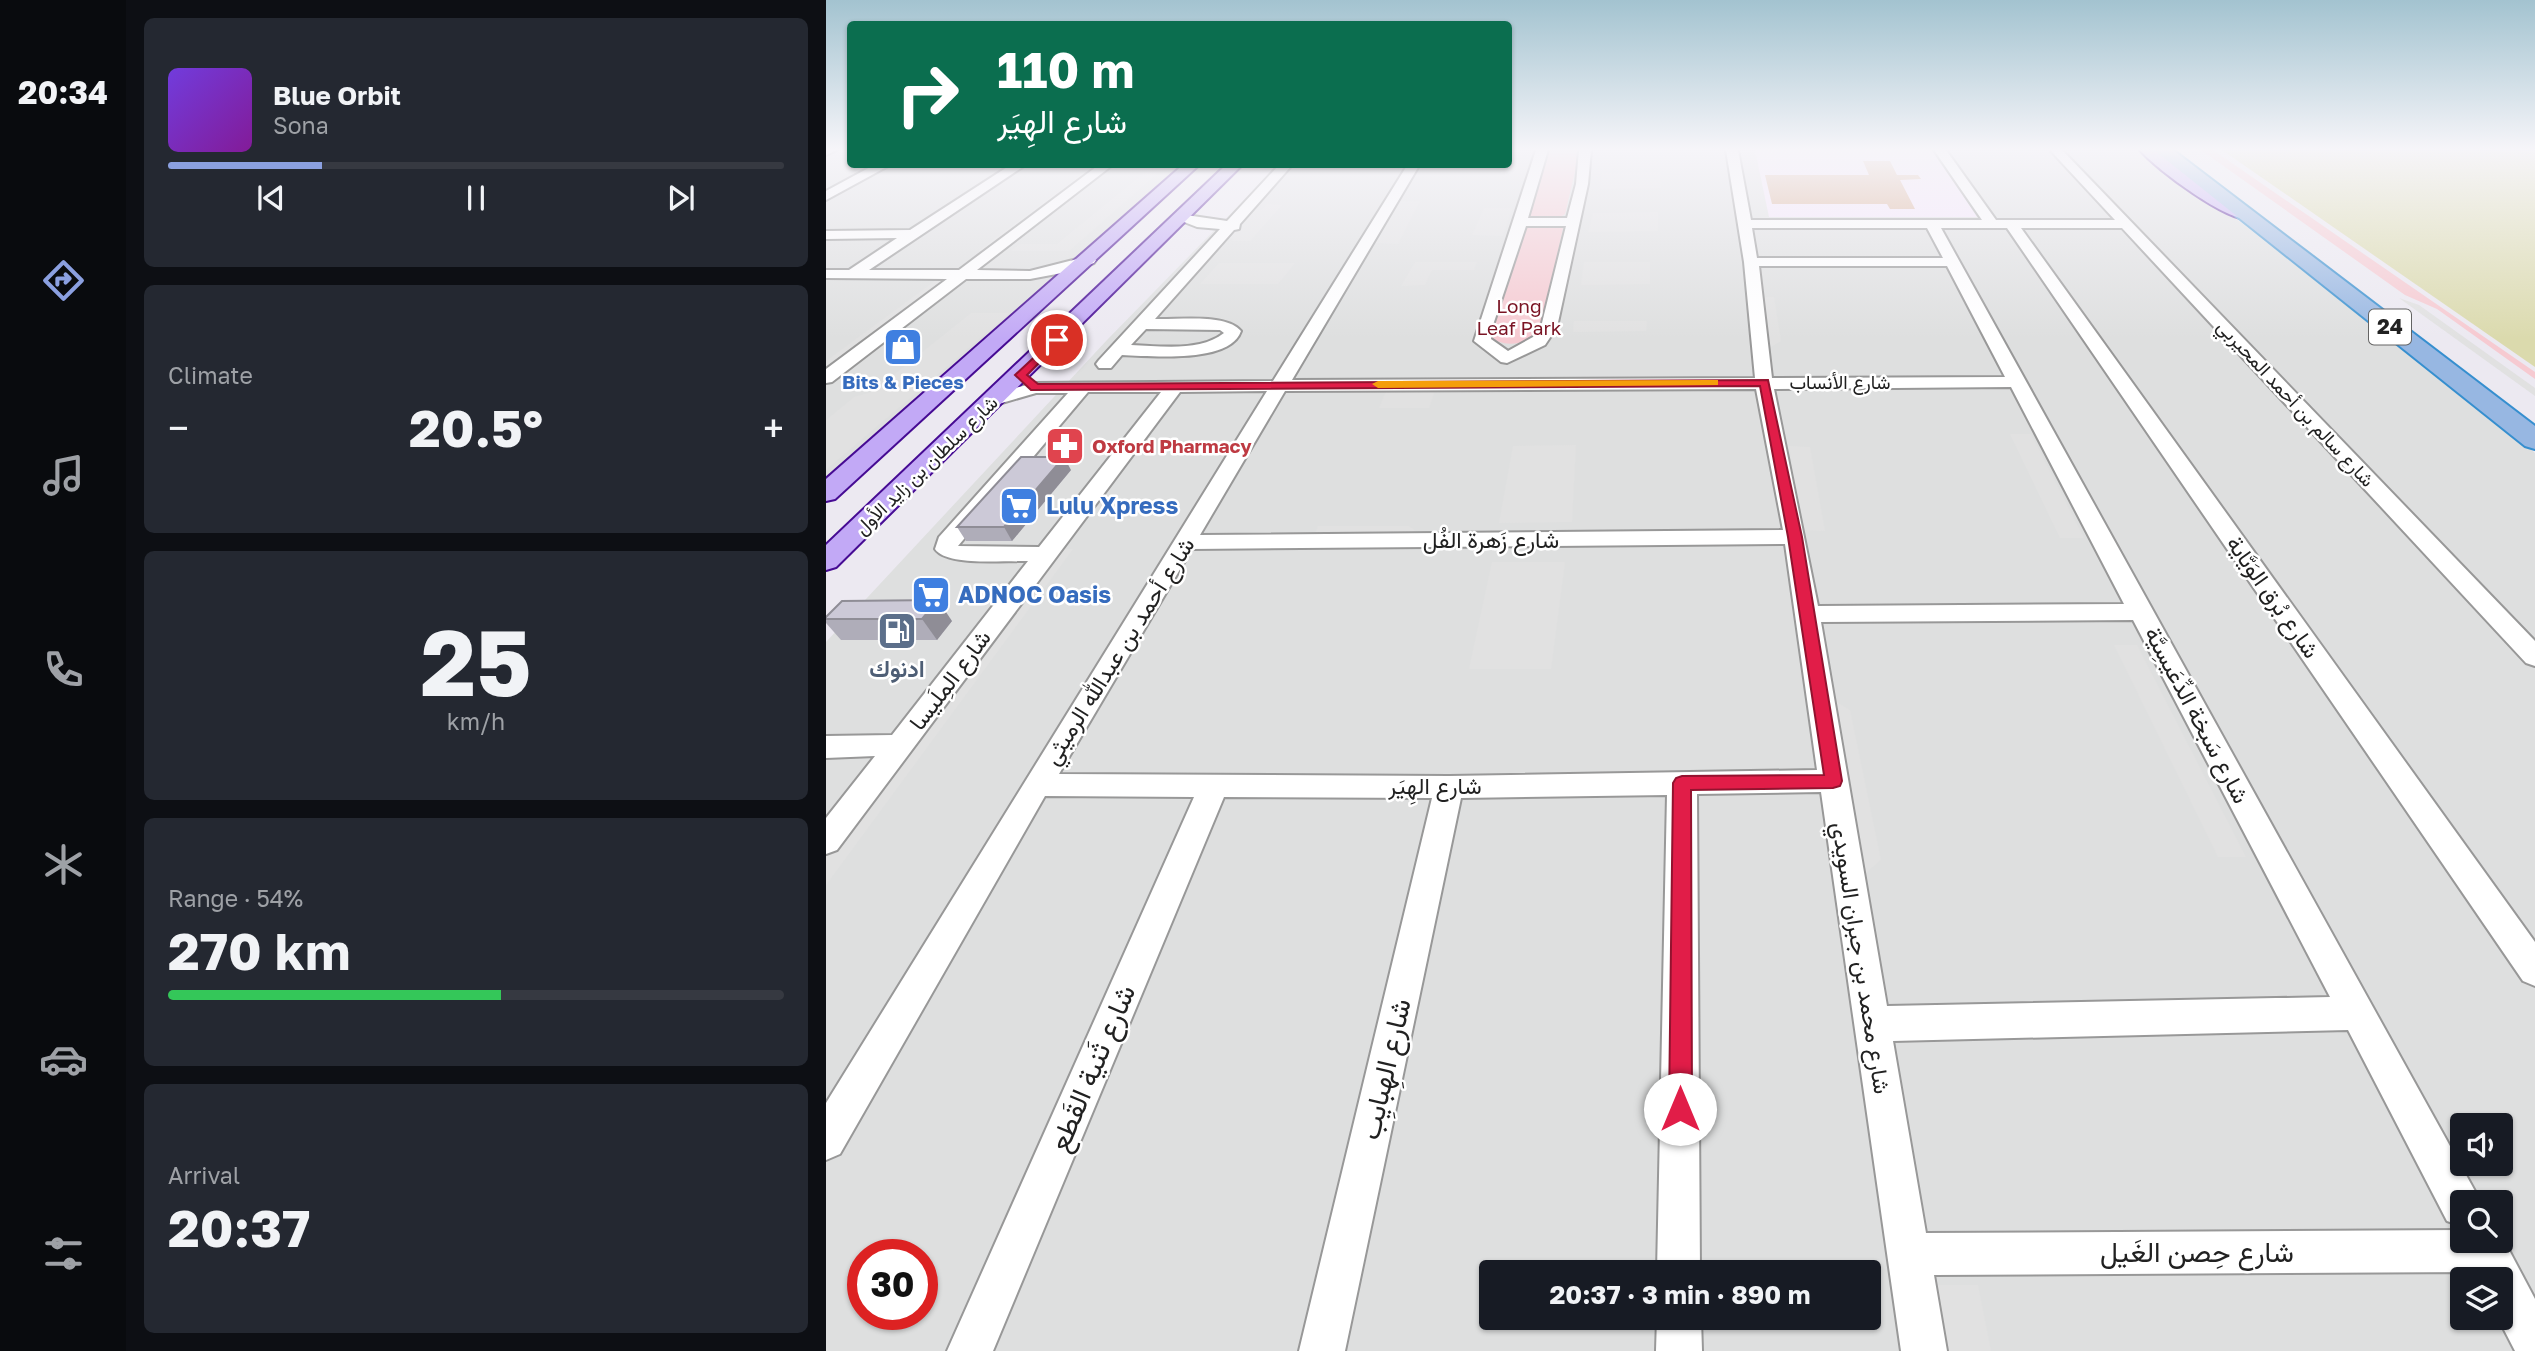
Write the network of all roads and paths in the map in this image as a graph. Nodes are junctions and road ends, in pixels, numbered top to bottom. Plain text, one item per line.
1 (947, 213) edge
2 (1043, 213) edge
3 (1141, 213) edge
4 (1188, 213) edge
5 (1245, 213) edge
6 (1385, 213) edge
7 (1523, 213) edge
8 (1576, 213) edge
9 (1743, 213) edge
10 (1993, 213) edge
11 (2116, 213) edge
12 (2242, 213) edge
13 (2243, 213) edge
14 (2269, 213) edge
15 (2246, 215) junction
16 (1184, 217) junction
17 (1520, 222) junction
18 (1574, 222) junction
19 (1745, 224) junction
20 (1932, 224) junction
21 (2002, 224) junction
22 (2126, 224) junction
23 (1215, 225) junction
24 (1234, 226) junction
25 (915, 234) junction
26 (1166, 234) junction
27 (826, 235) edge
28 (1089, 260) junction
29 (1751, 262) junction
30 (1952, 262) junction
31 (826, 274) edge
32 (852, 274) junction
33 (961, 275) junction
34 (1030, 275) junction
35 (1059, 287) junction
36 (826, 292) edge
37 (1142, 324) junction
38 (1482, 341) junction
39 (1533, 345) junction
40 (1118, 350) junction
41 (1507, 358) junction
42 (1105, 364) dead end
43 (826, 378) edge
44 (1028, 381) junction
45 (2016, 382) junction
46 (1765, 383) junction
47 (1505, 384) junction
48 (1176, 385) junction
49 (1282, 385) junction
50 (1083, 387) junction
51 (2535, 412) edge
52 (2535, 440) edge
53 (826, 493) edge
54 (1795, 537) junction
55 (1186, 542) junction
56 (1046, 554) junction
57 (826, 561) edge
58 (2141, 612) junction
59 (1807, 614) junction
60 (2535, 657) edge
61 (901, 745) junction
62 (826, 747) edge
63 (1833, 781) junction
64 (1682, 783) junction
65 (1215, 784) junction
66 (1037, 785) junction
67 (1449, 787) junction
68 (826, 841) edge
69 (2535, 970) edge
70 (2358, 1013) junction
71 (1872, 1024) junction
72 (826, 1140) edge
73 (2453, 1190) edge
74 (2450, 1246) edge
75 (2488, 1253) edge
76 (1908, 1254) junction
77 (1679, 1260) edge
78 (1679, 1330) edge
79 (2535, 1344) edge
80 (970, 1351) edge
81 (1321, 1351) edge
82 (1679, 1351) edge
83 (1924, 1351) edge

1 - 25 street
2 - 33 street
3 - 28 main road, شارع سلطان بن زايد الأول
4 - 16 main road, شارع سلطان بن زايد الأول
5 - 24 street
6 - 49 street, شارع أحمد بن عبدالله الرميثي
7 - 17 street
8 - 18 street
9 - 19 street, شارع محمد بن جبران السويدي
10 - 21 street, شارع بُرق الوَيَّاية
11 - 22 street, شارع سالم بن أحمد المحيربي
12 - 15 main road
13 - 15 highway, 24
14 - 51 highway, 24
15 - 52 highway, 24
16 - 23 street
16 - 26 main road, شارع سلطان بن زايد الأول
17 - 18 street
17 - 38 street
18 - 39 street
19 - 20 street
19 - 29 street, شارع محمد بن جبران السويدي
20 - 21 street
20 - 30 street, شارع سَبخة الدِّعَيسِيَّة
21 - 22 street
21 - 69 street, شارع بُرق الوَيَّاية
22 - 60 street, شارع سالم بن أحمد المحيربي
23 - 24 street
23 - 26 street
24 - 37 street
25 - 27 street
25 - 32 street
26 - 44 main road, شارع سلطان بن زايد الأول
28 - 34 street
28 - 35 main road, شارع سلطان بن زايد الأول
29 - 30 street
29 - 46 street, شارع محمد بن جبران السويدي
30 - 45 street, شارع سَبخة الدِّعَيسِيَّة
31 - 32 street
32 - 33 street
32 - 36 street
33 - 34 street
33 - 43 street
34 - 35 street
35 - 53 main road, شارع سلطان بن زايد الأول
37 - 40 street
37 - 40 street
38 - 39 street
38 - 41 street
39 - 41 street
40 - 42 street
41 - 47 street
44 - 50 street, شارع الأنساب
44 - 57 main road, شارع سلطان بن زايد الأول
45 - 46 street, شارع الأنساب
45 - 58 street, شارع سَبخة الدِّعَيسِيَّة
46 - 47 street, شارع الأنساب
46 - 54 street, شارع محمد بن جبران السويدي
47 - 49 street, شارع الأنساب
48 - 49 street, شارع الأنساب
48 - 50 street, شارع الأنساب
48 - 56 street, شارع المِلَيسا
49 - 55 street, شارع أحمد بن عبدالله الرميثي
50 - 56 street
54 - 55 street, شارع زَهرة الفُل
54 - 59 street, شارع محمد بن جبران السويدي
55 - 66 street, شارع أحمد بن عبدالله الرميثي
56 - 61 street, شارع المِلَيسا
58 - 59 street
58 - 70 street, شارع سَبخة الدِّعَيسِيَّة
59 - 63 street, شارع محمد بن جبران السويدي
61 - 62 street
61 - 68 street, شارع المِلَيسا
63 - 64 street, شارع الهِيَر
63 - 71 street, شارع محمد بن جبران السويدي
64 - 67 street, شارع الهِيَر
64 - 77 street
65 - 66 street, شارع الهِيَر
65 - 67 street, شارع الهِيَر
65 - 80 street, شارع ثَنية القَطع
66 - 72 street, شارع أحمد بن عبدالله الرميثي
67 - 81 street, شارع الهِبايِب
70 - 71 street
70 - 73 street, شارع سَبخة الدِّعَيسِيَّة
71 - 76 street, شارع محمد بن جبران السويدي
74 - 76 street, شارع حِصن الغَيل
75 - 79 street
76 - 83 street, شارع محمد بن جبران السويدي
78 - 82 street

